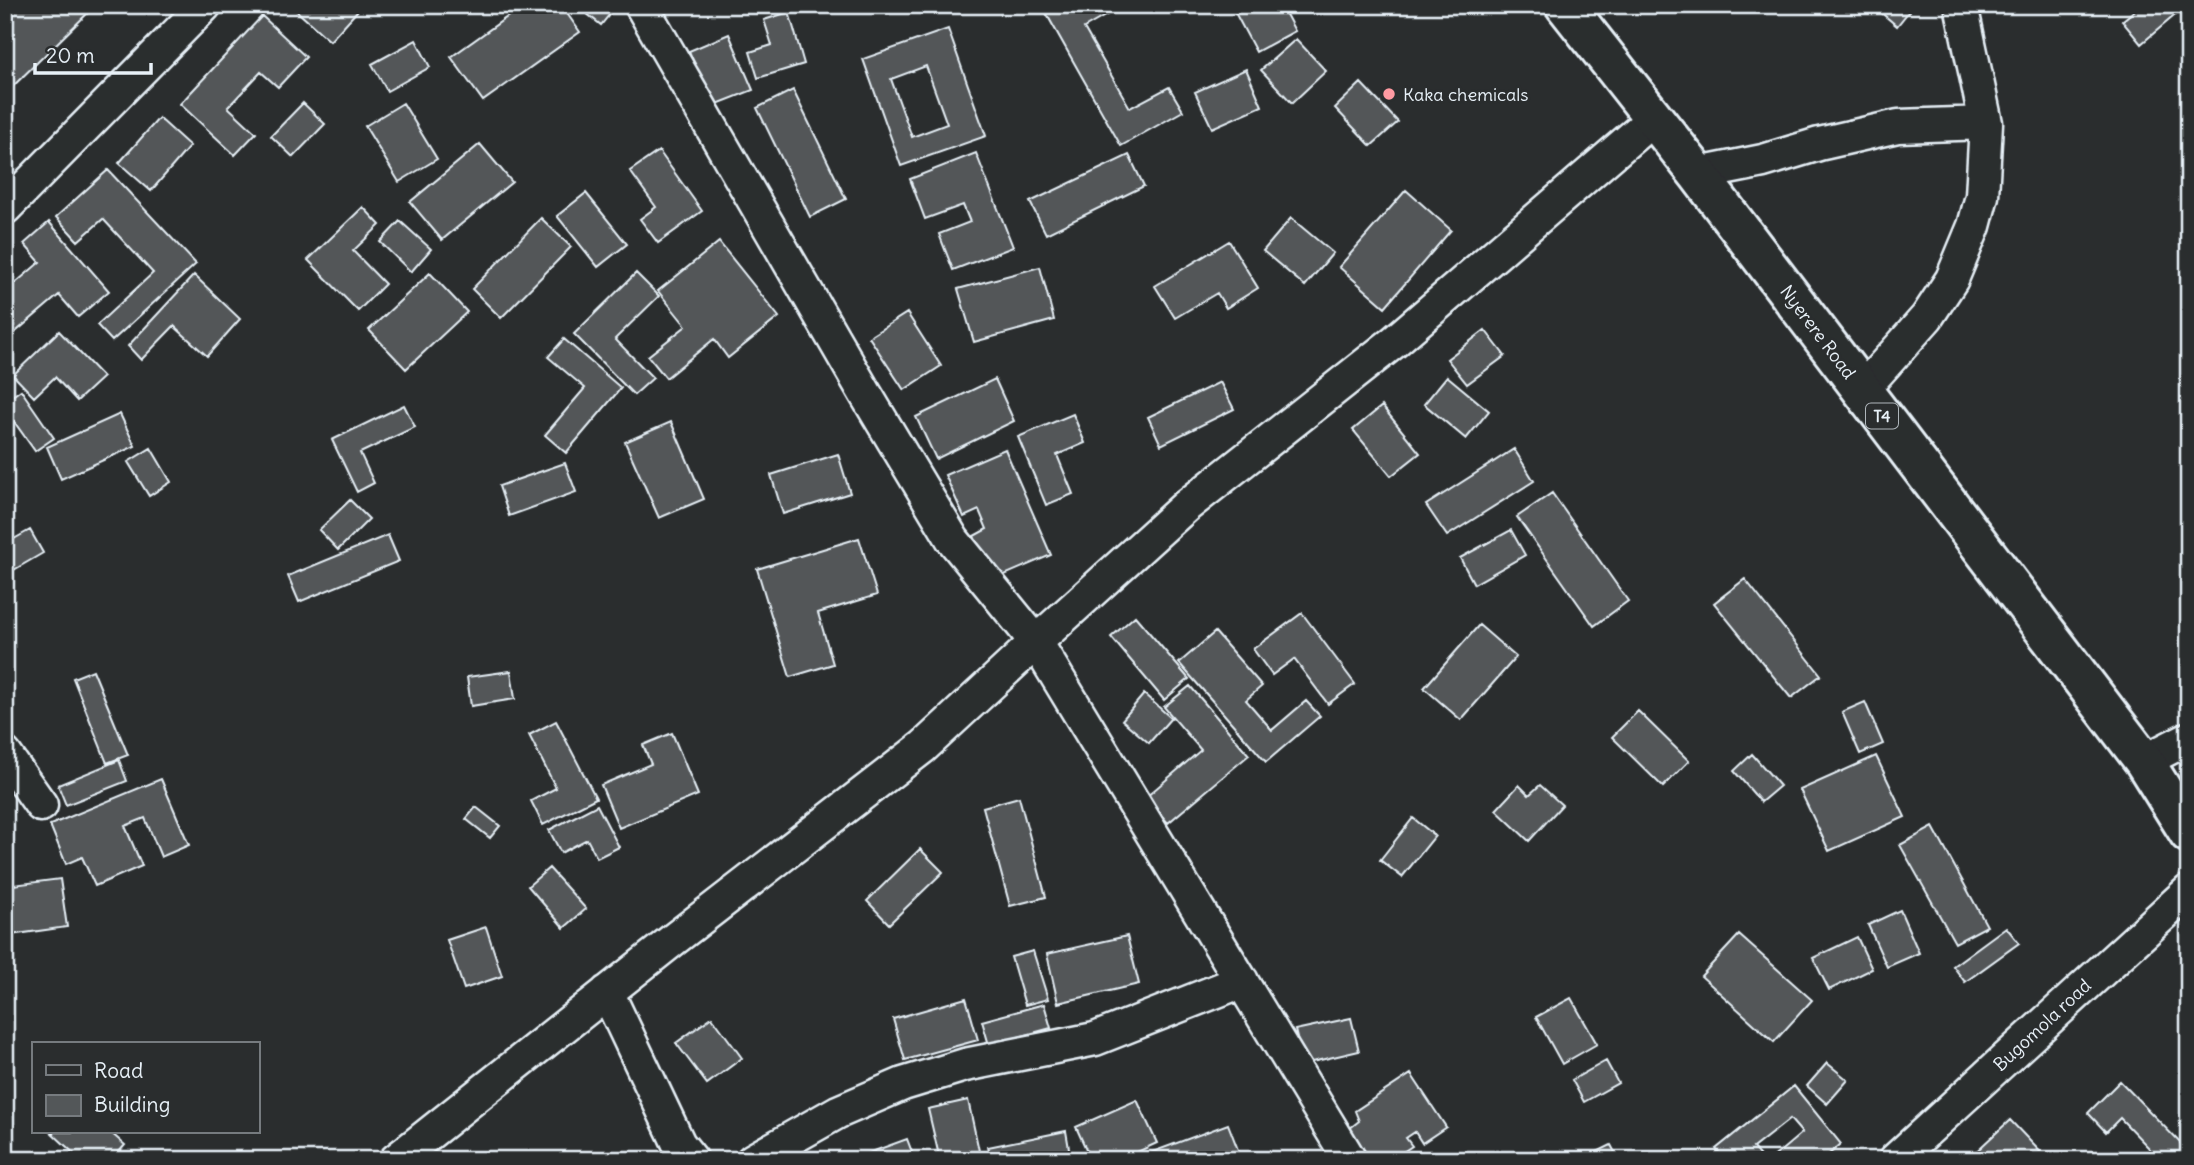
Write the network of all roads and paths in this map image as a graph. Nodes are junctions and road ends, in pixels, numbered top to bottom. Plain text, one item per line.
1 (205, 5) edge
2 (641, 5) edge
3 (1565, 5) edge
4 (1961, 5) edge
5 (1654, 118) junction
6 (1986, 123) junction
7 (1698, 174) junction
8 (5, 208) edge
9 (1862, 390) junction
10 (1035, 642) junction
11 (2189, 738) edge
12 (5, 754) edge
13 (2144, 761) junction
14 (40, 805) dead end
15 (2189, 833) edge
16 (2189, 891) edge
17 (1242, 981) junction
18 (607, 992) junction
19 (396, 1160) edge
20 (692, 1160) edge
21 (753, 1160) edge
22 (1350, 1160) edge
23 (1895, 1160) edge

1 - 8 street
2 - 10 street
3 - 5 highway, Nyerere Road / T4
4 - 6 street
5 - 7 highway, Nyerere Road / T4
5 - 10 street
6 - 7 street
6 - 9 street
7 - 9 highway, Nyerere Road / T4
9 - 13 highway, Nyerere Road / T4
10 - 17 street
10 - 18 street
11 - 13 street
12 - 14 street
13 - 15 highway, Nyerere Road / T4
16 - 23 street, Bugomola road
17 - 21 street
17 - 22 street
18 - 19 street
18 - 20 street

